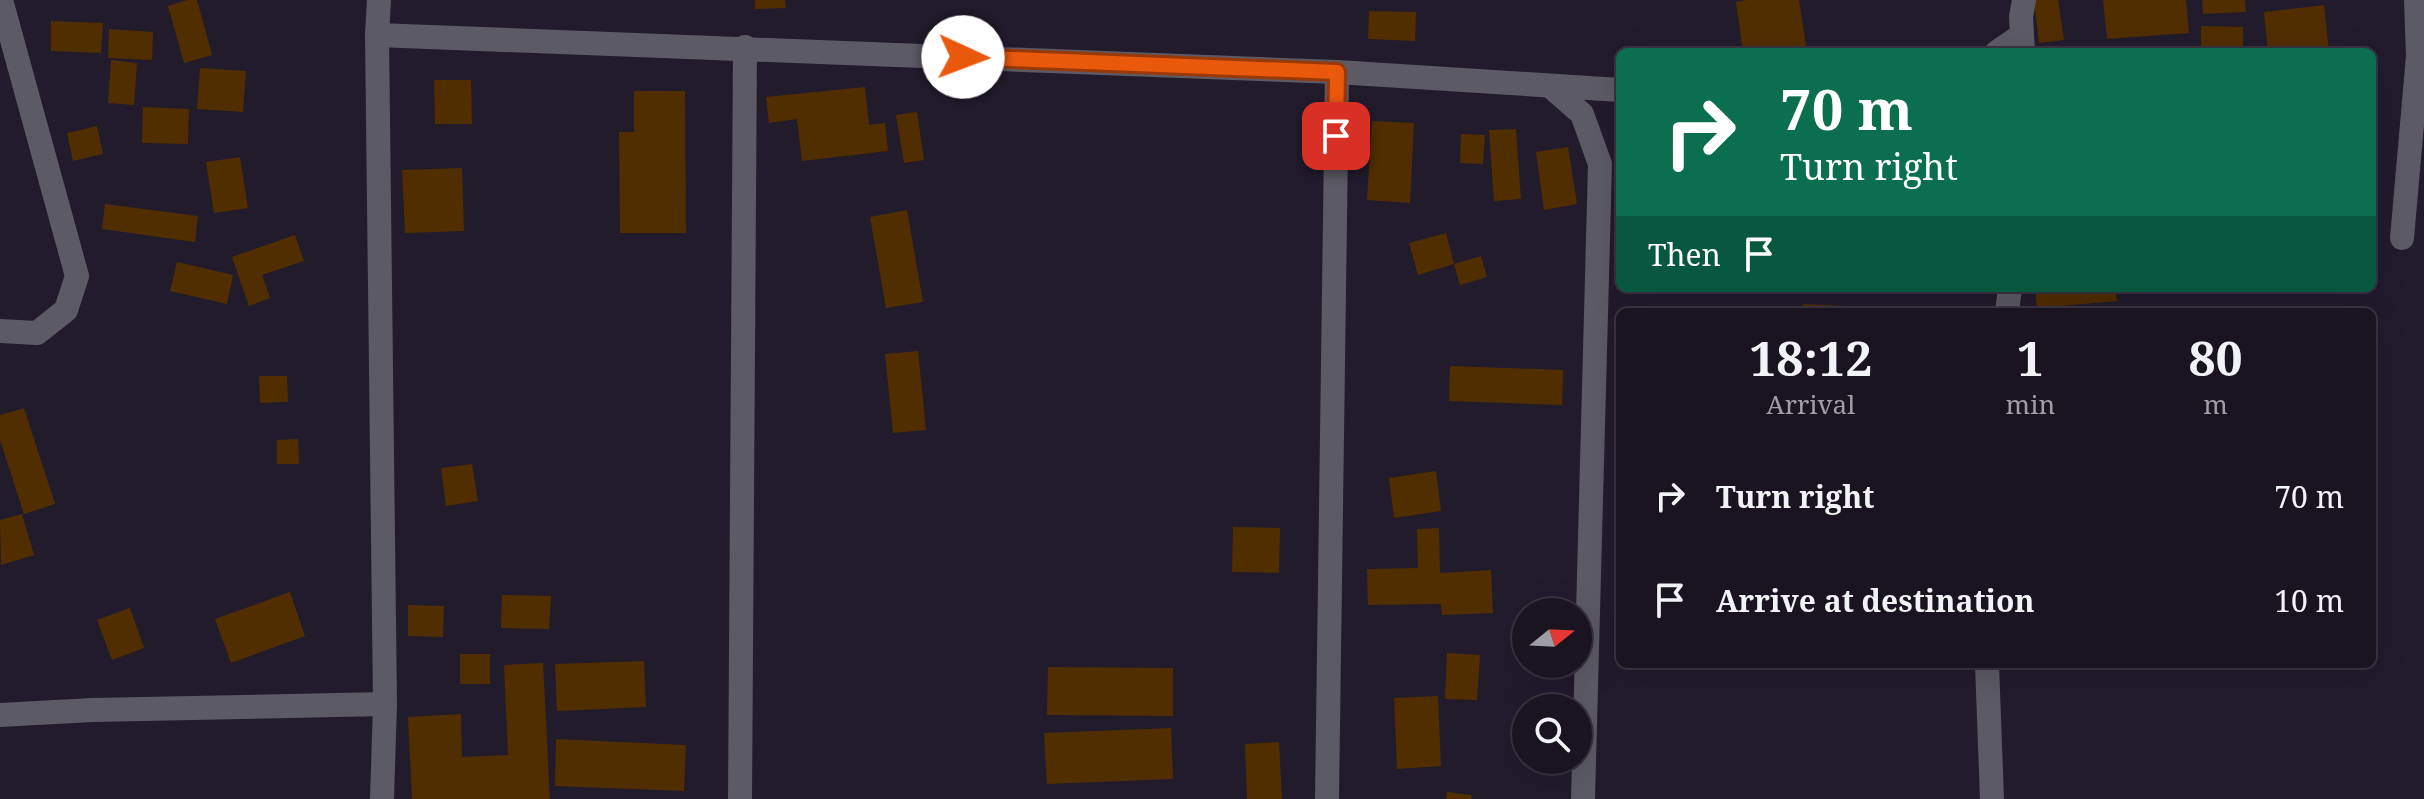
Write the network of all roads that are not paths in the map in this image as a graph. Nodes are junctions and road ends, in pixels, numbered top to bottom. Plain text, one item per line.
1 (1, 0) edge
2 (379, 0) edge
3 (2024, 0) edge
4 (2416, 0) edge
5 (377, 35) junction
6 (2022, 44) edge
7 (745, 47) junction
8 (2421, 56) edge
9 (1337, 72) junction
10 (1550, 86) junction
11 (1616, 90) edge
12 (2402, 238) dead end
13 (0, 331) edge
14 (1987, 668) edge
15 (385, 704) junction
16 (0, 715) edge
17 (382, 799) edge
18 (740, 799) edge
19 (1327, 799) edge
20 (1583, 799) edge
21 (1992, 799) edge

1 - 13 street
2 - 5 street
3 - 6 street
4 - 8 street
5 - 7 street
5 - 15 street
7 - 9 street
7 - 18 street
8 - 12 street
9 - 10 street
9 - 19 street
10 - 11 street
10 - 20 street
14 - 21 street
15 - 16 street
15 - 17 street

